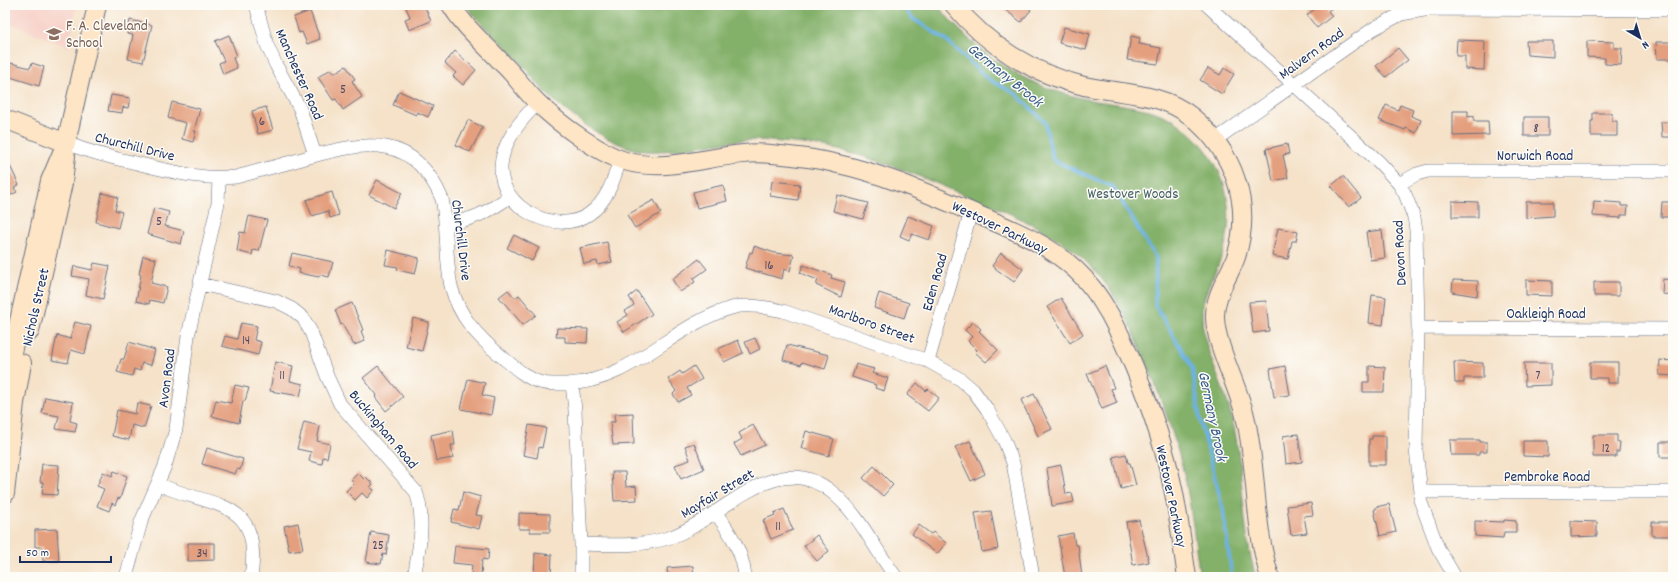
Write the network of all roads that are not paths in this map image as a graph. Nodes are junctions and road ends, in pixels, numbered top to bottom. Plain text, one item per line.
1 (97, 5) edge
2 (256, 5) edge
3 (451, 5) edge
4 (954, 5) edge
5 (1207, 5) edge
6 (1564, 7) edge
7 (1673, 10) edge
8 (1294, 86) junction
9 (538, 103) junction
10 (5, 119) edge
11 (1215, 140) junction
12 (66, 143) junction
13 (315, 155) junction
14 (620, 160) junction
15 (1673, 171) edge
16 (219, 178) junction
17 (1399, 184) junction
18 (509, 197) junction
19 (971, 212) junction
20 (445, 222) junction
21 (200, 284) junction
22 (1418, 328) junction
23 (1673, 329) edge
24 (928, 361) junction
25 (5, 384) edge
26 (572, 384) junction
27 (8, 427) edge
28 (158, 484) junction
29 (1421, 492) junction
30 (1673, 492) edge
31 (5, 494) edge
32 (715, 512) junction
33 (581, 544) junction
34 (126, 577) edge
35 (251, 577) edge
36 (414, 577) edge
37 (581, 577) edge
38 (745, 577) edge
39 (896, 577) edge
40 (1033, 577) edge
41 (1187, 577) edge
42 (1270, 577) edge
43 (1455, 577) edge

1 - 12 street, Nichols Street
2 - 13 street, Manchester Road
3 - 9 street, Westover Parkway
4 - 11 street
5 - 8 street, Devon Road
6 - 7 street, Malvern Road
6 - 8 street, Malvern Road
8 - 11 street, Malvern Road
8 - 17 street, Devon Road
9 - 14 street, Westover Parkway
9 - 18 street
10 - 12 street
11 - 42 street
12 - 16 street, Churchill Drive
12 - 25 street, Nichols Street
12 - 27 street, Nichols Street
13 - 16 street, Churchill Drive
13 - 20 street, Churchill Drive
14 - 18 street
14 - 19 street, Westover Parkway
15 - 17 street, Norwich Road
16 - 21 street, Avon Road
17 - 22 street, Devon Road
18 - 20 street
19 - 24 street, Eden Road
19 - 41 street, Westover Parkway
20 - 26 street, Churchill Drive
21 - 28 street, Avon Road
21 - 36 street, Buckingham Road
22 - 23 street, Oakleigh Road
22 - 29 street, Devon Road
24 - 26 street, Marlboro Street
24 - 40 street, Marlboro Street
26 - 33 street
27 - 31 street, Nichols Street
28 - 34 street, Avon Road
28 - 35 street
29 - 30 street, Pembroke Road
29 - 43 street, Devon Road
32 - 33 street, Mayfair Street
32 - 38 street
32 - 39 street, Mayfair Street
33 - 37 street

